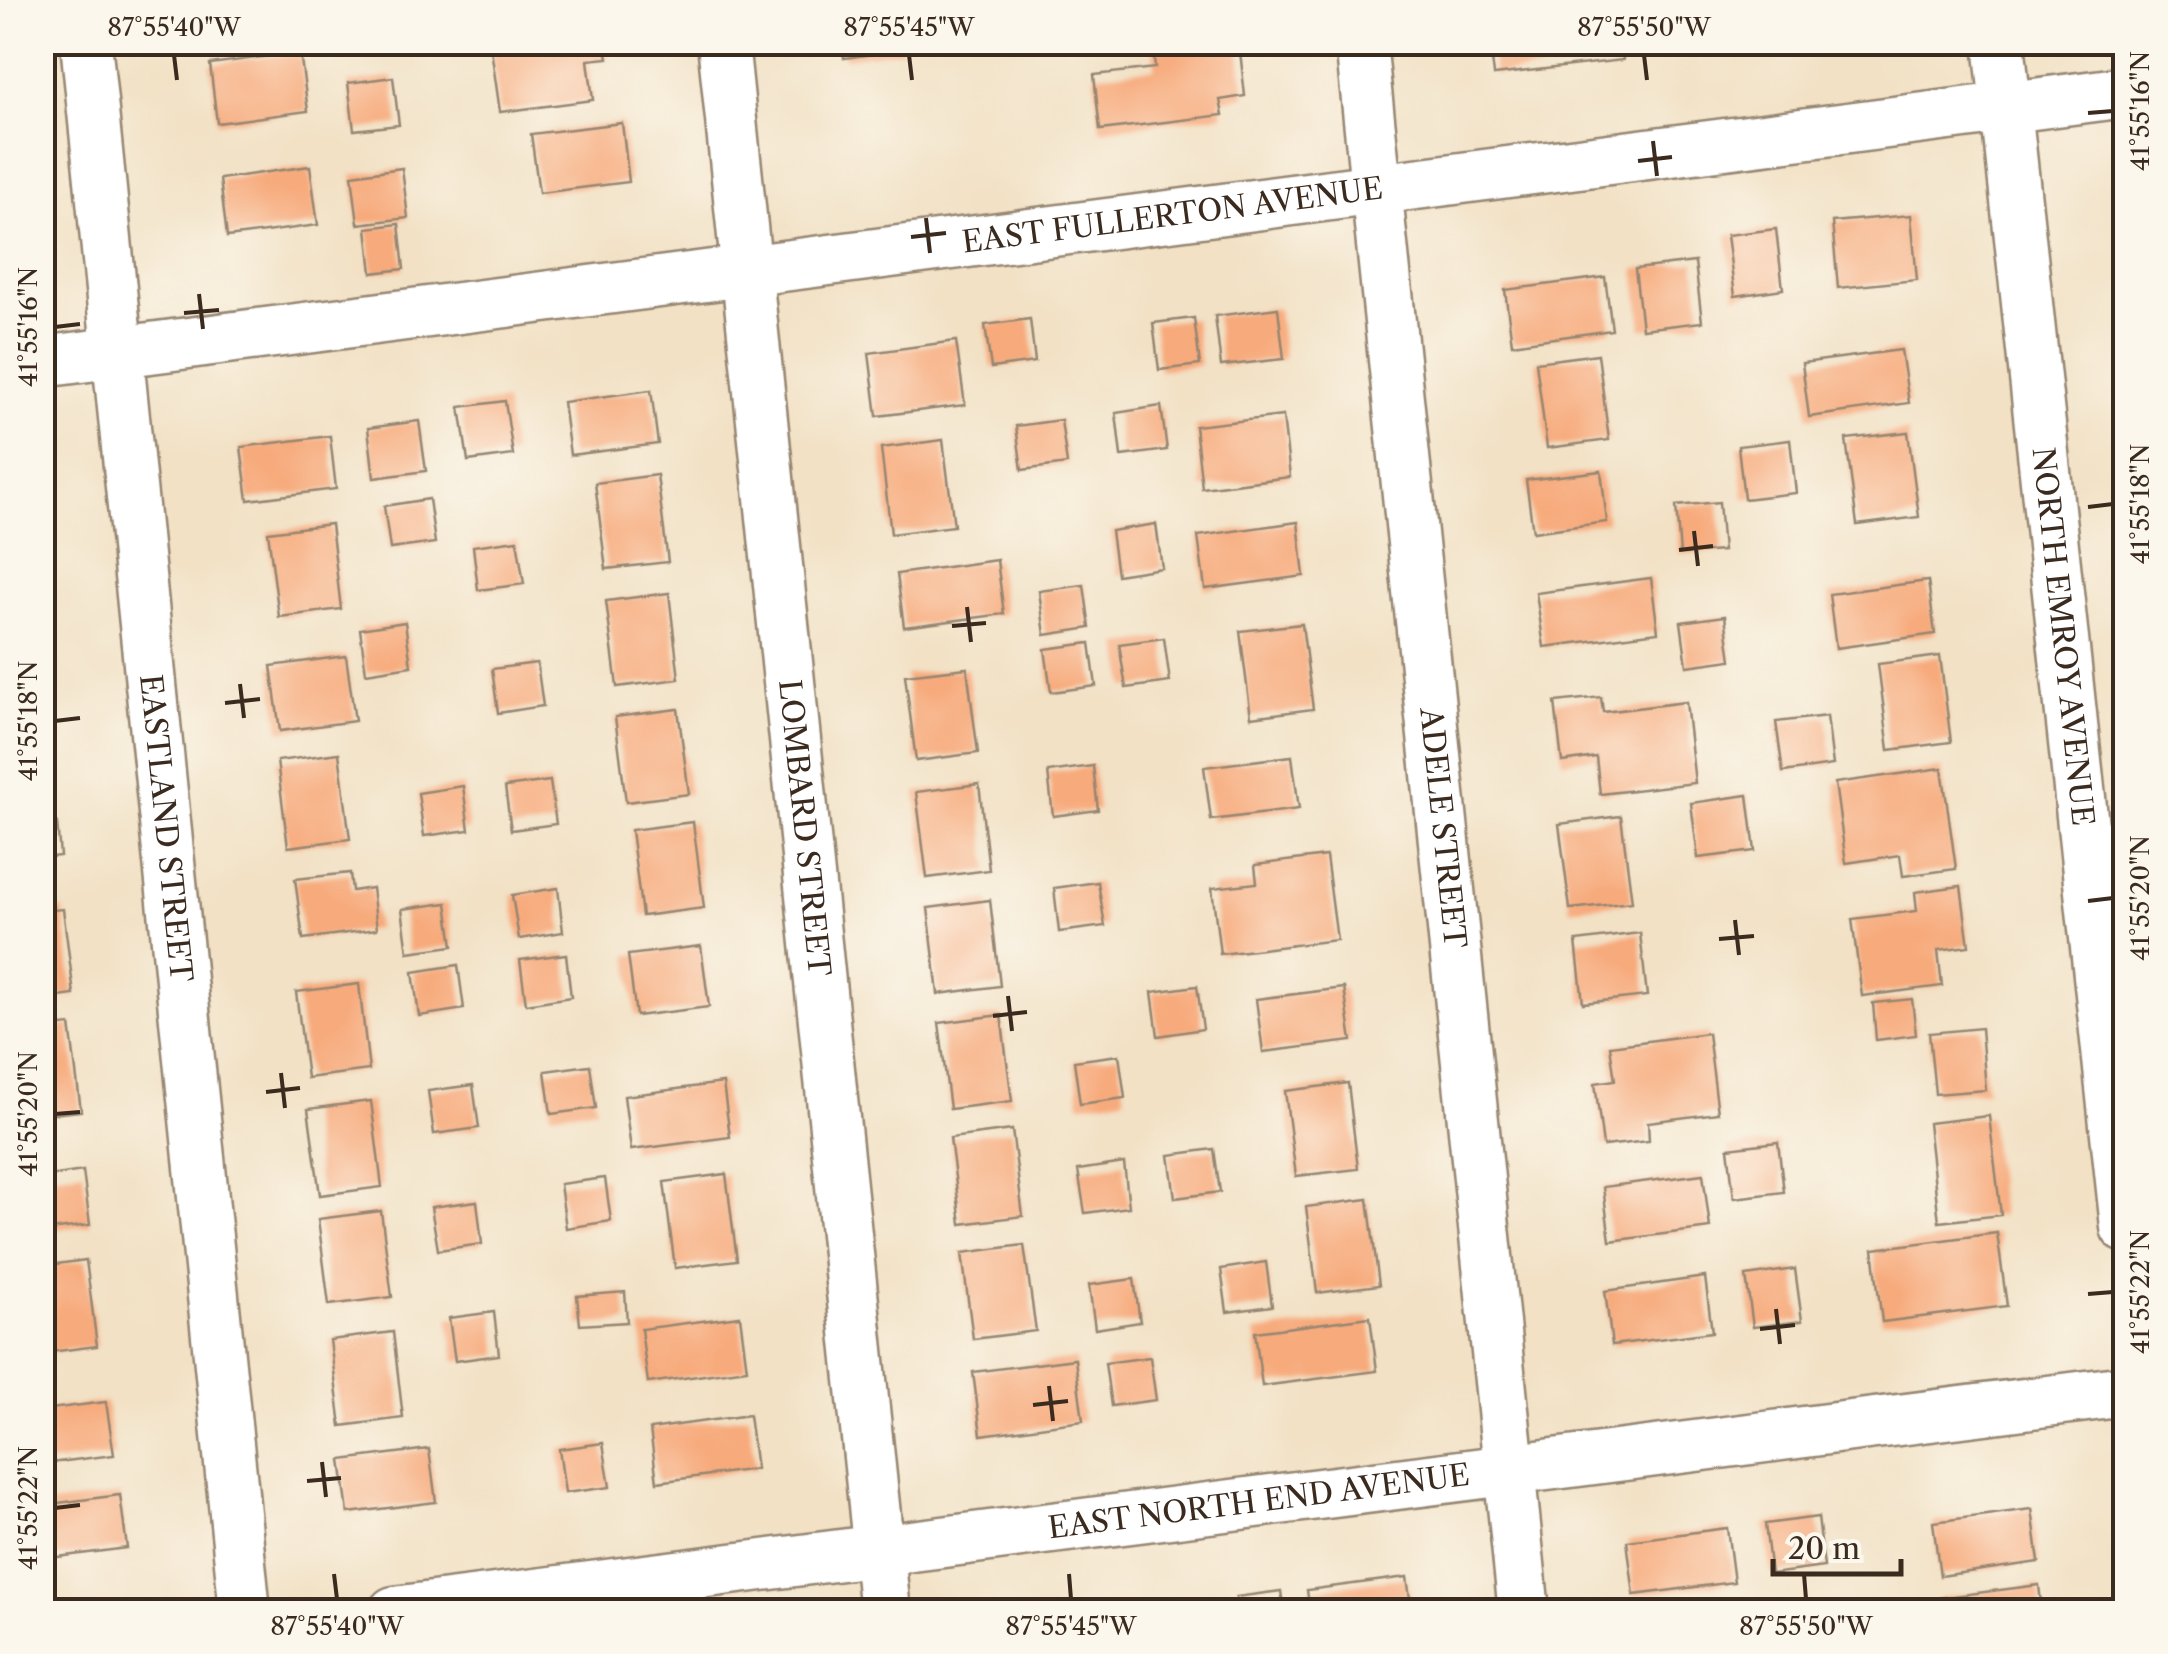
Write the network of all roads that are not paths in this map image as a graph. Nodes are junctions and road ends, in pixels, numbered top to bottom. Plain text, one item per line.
1 (86, 42) edge
2 (722, 42) edge
3 (1360, 42) edge
4 (1999, 42) edge
5 (2126, 92) edge
6 (2006, 107) junction
7 (1376, 189) junction
8 (746, 270) junction
9 (117, 352) junction
10 (42, 362) edge
11 (2126, 1227) edge
12 (2126, 1391) edge
13 (1509, 1469) junction
14 (878, 1550) junction
15 (245, 1612) edge
16 (394, 1612) edge
17 (884, 1612) edge
18 (1524, 1612) edge

1 - 9 street, EASTLAND STREET
2 - 8 street, LOMBARD STREET
3 - 7 street, ADELE STREET
4 - 6 street, NORTH EMROY AVENUE
5 - 6 street, EAST FULLERTON AVENUE
6 - 7 street, EAST FULLERTON AVENUE
6 - 11 street, NORTH EMROY AVENUE
7 - 8 street, EAST FULLERTON AVENUE
7 - 13 street, ADELE STREET
8 - 9 street, EAST FULLERTON AVENUE
8 - 14 street, LOMBARD STREET
9 - 10 street, EAST FULLERTON AVENUE
9 - 15 street, EASTLAND STREET
12 - 13 street, EAST NORTH END AVENUE
13 - 14 street, EAST NORTH END AVENUE
13 - 18 street, ADELE STREET
14 - 16 street, EAST NORTH END AVENUE
14 - 17 street, LOMBARD STREET

